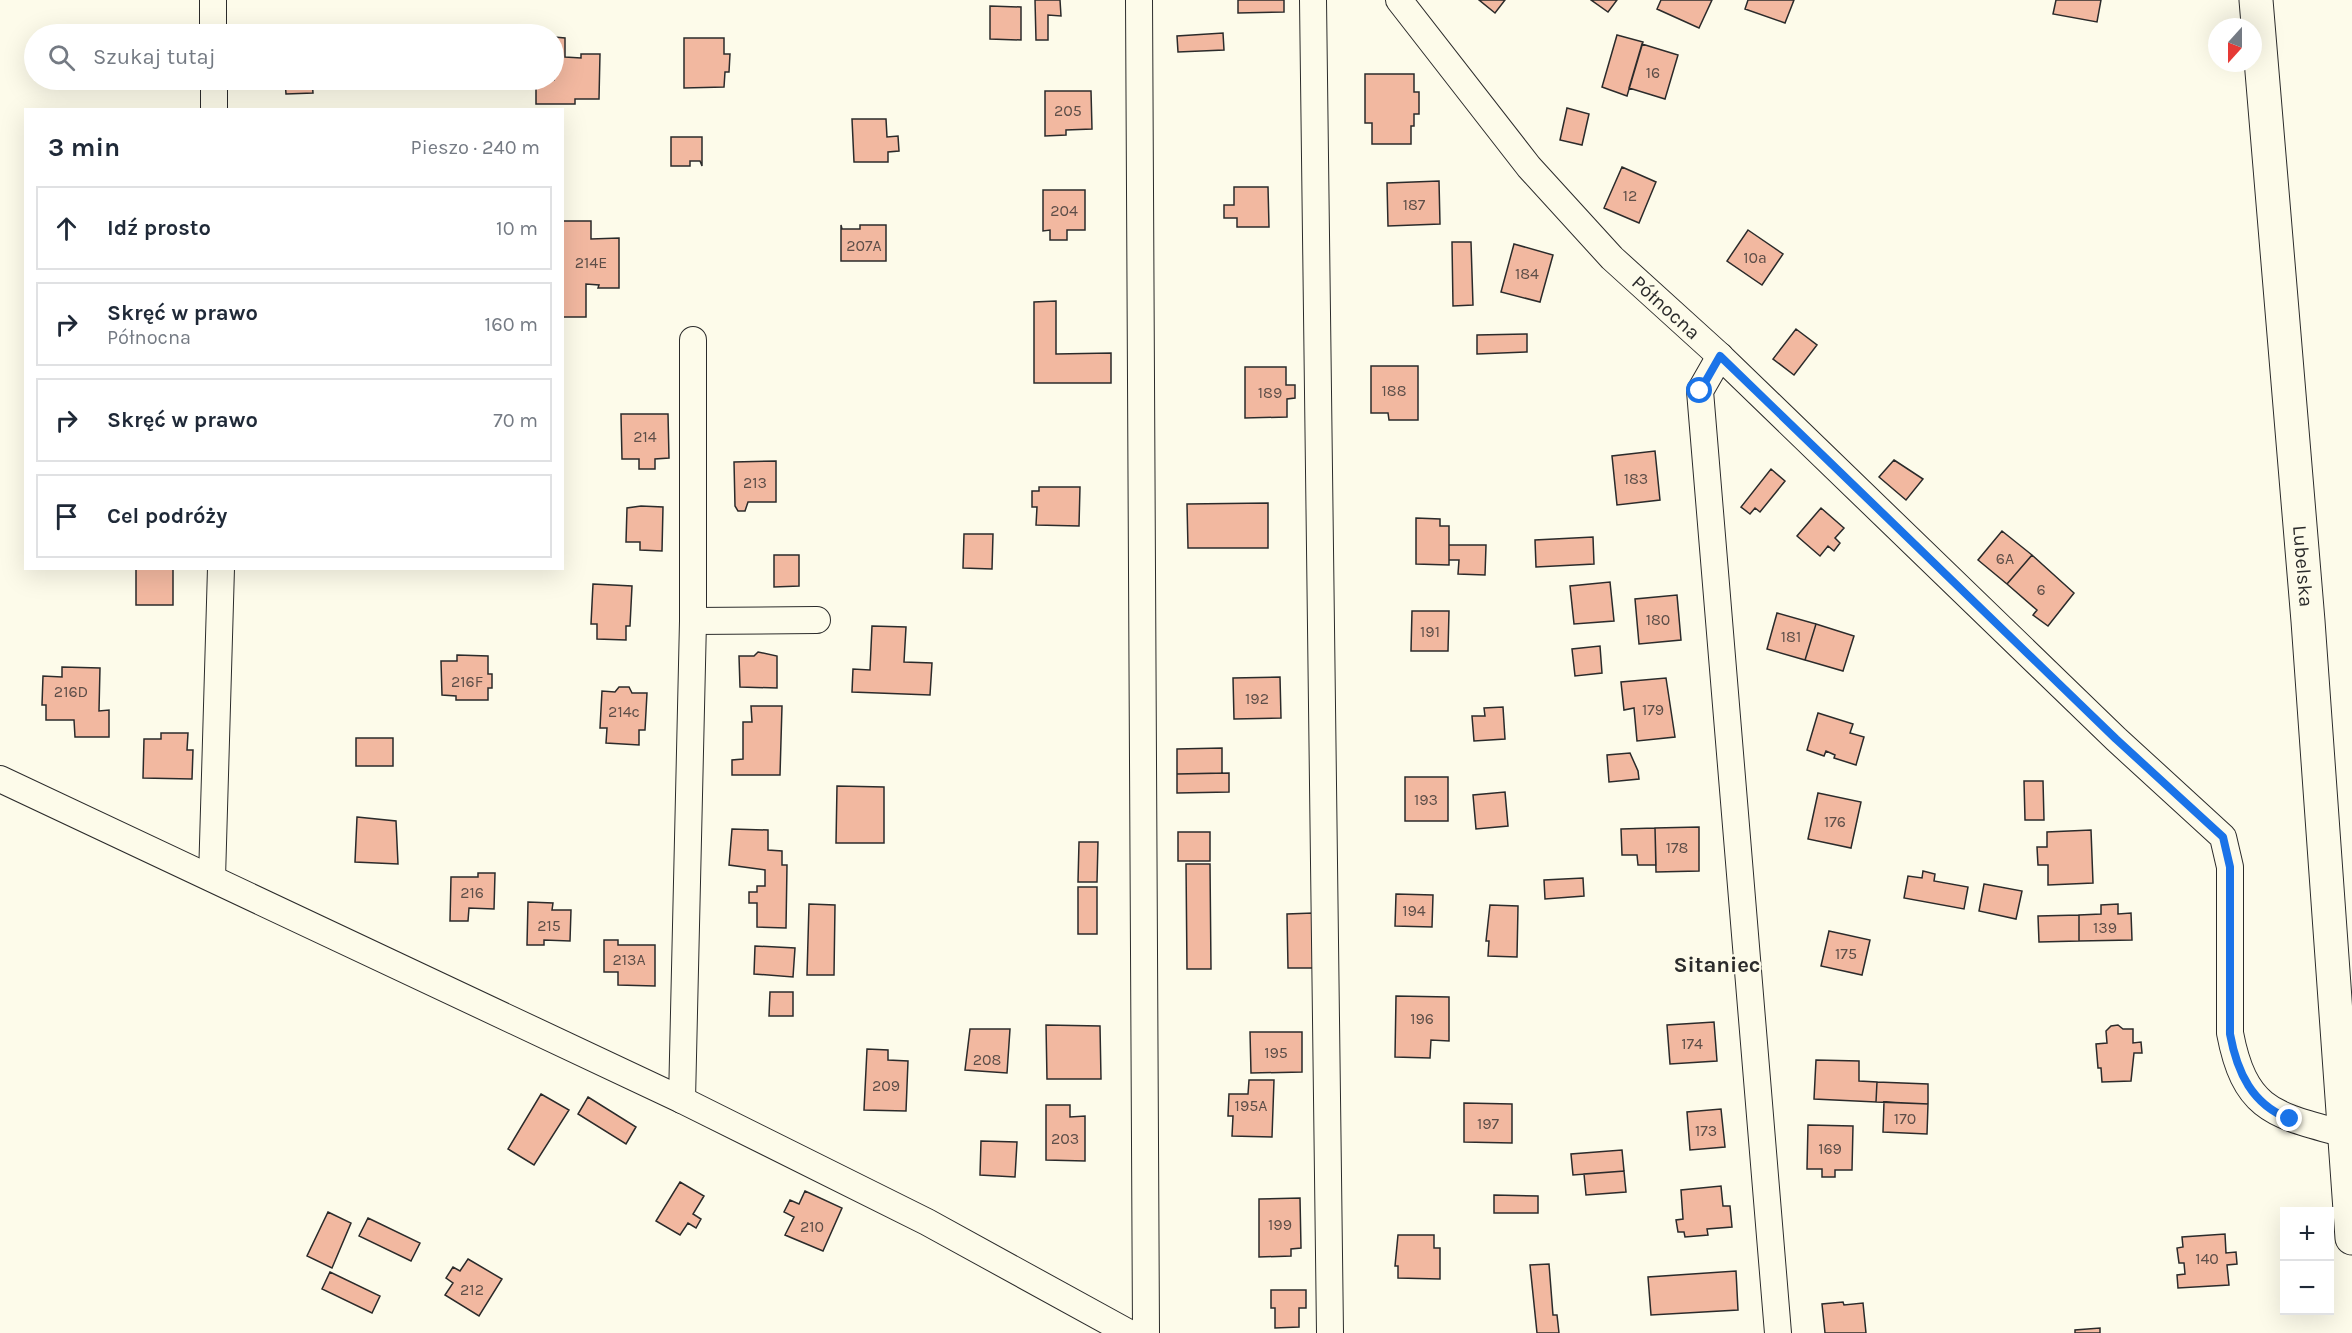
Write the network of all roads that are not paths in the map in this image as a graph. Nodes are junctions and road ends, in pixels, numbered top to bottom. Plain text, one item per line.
1 (213, 0) edge
2 (1139, 0) edge
3 (1313, 0) edge
4 (1400, 0) edge
5 (2256, 0) edge
6 (213, 24) edge
7 (214, 90) edge
8 (214, 108) edge
9 (693, 340) dead end
10 (1720, 356) junction
11 (221, 570) edge
12 (817, 620) dead end
13 (693, 621) junction
14 (0, 779) edge
15 (212, 878) junction
16 (682, 1100) junction
17 (2344, 1134) junction
18 (2352, 1238) edge
19 (1129, 1333) edge
20 (1146, 1333) edge
21 (1330, 1333) edge
22 (1778, 1333) edge

1 - 6 street
2 - 20 street
3 - 21 street
4 - 10 street, Północna
5 - 17 highway, Lubelska
7 - 8 street
9 - 13 street
10 - 17 street, Północna
10 - 22 street
11 - 15 street
12 - 13 street
13 - 16 street
14 - 15 street
15 - 16 street
16 - 19 street
17 - 18 highway, Lubelska

